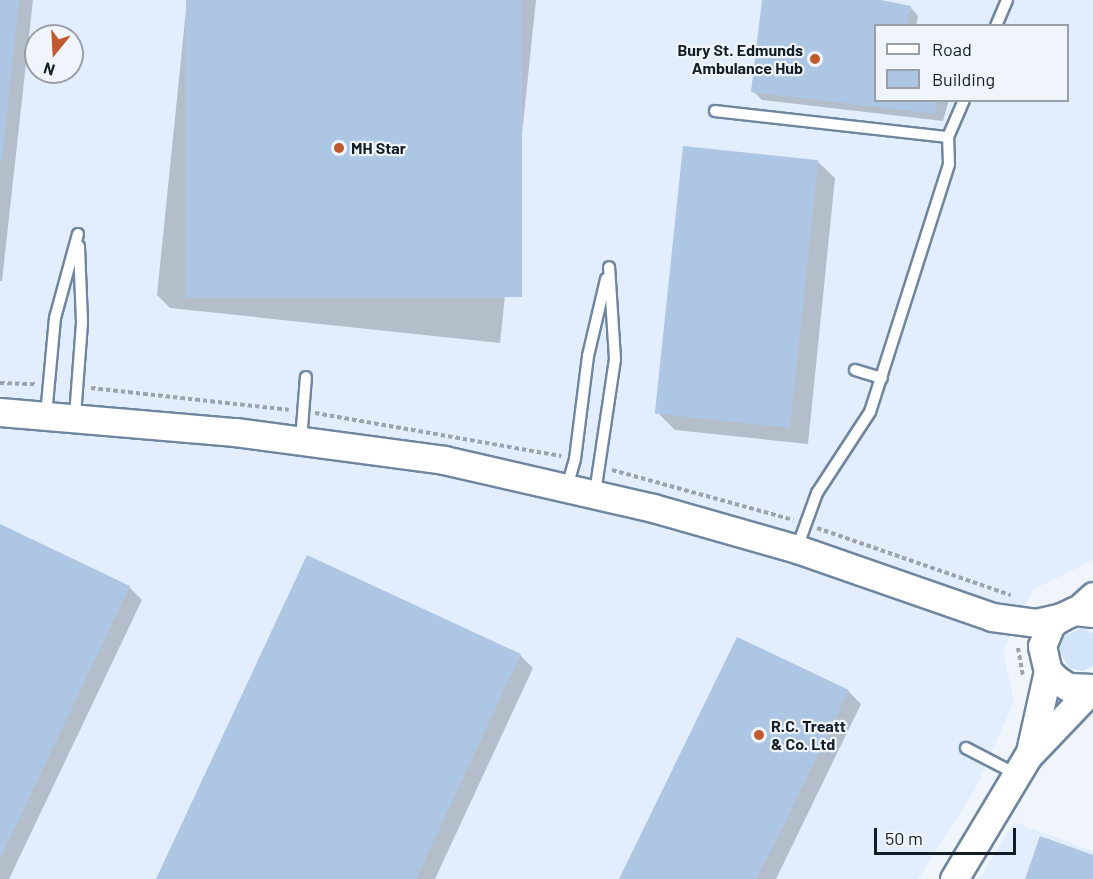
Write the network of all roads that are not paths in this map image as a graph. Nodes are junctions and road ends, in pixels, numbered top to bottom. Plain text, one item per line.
1 (1007, 0) edge
2 (997, 24) edge
3 (963, 102) edge
4 (715, 111) dead end
5 (948, 137) junction
6 (855, 370) dead end
7 (306, 377) dead end
8 (882, 378) junction
9 (0, 412) edge
10 (46, 415) junction
11 (75, 416) junction
12 (301, 440) junction
13 (567, 486) junction
14 (595, 493) junction
15 (797, 549) junction
16 (1080, 609) edge
17 (992, 617) junction
18 (1038, 669) junction
19 (1093, 688) edge
20 (966, 748) dead end
21 (1023, 765) junction
22 (954, 879) edge

1 - 2 lane
3 - 5 lane
4 - 5 lane
5 - 8 lane
6 - 8 lane
7 - 12 lane
8 - 15 lane
9 - 10 street
10 - 11 street
10 - 11 lane
11 - 12 street
12 - 13 street
13 - 14 street
13 - 14 lane
14 - 15 street
15 - 17 street
16 - 17 street
16 - 18 street
17 - 18 street
18 - 19 street
18 - 21 street
19 - 21 street
20 - 21 lane
21 - 22 street

